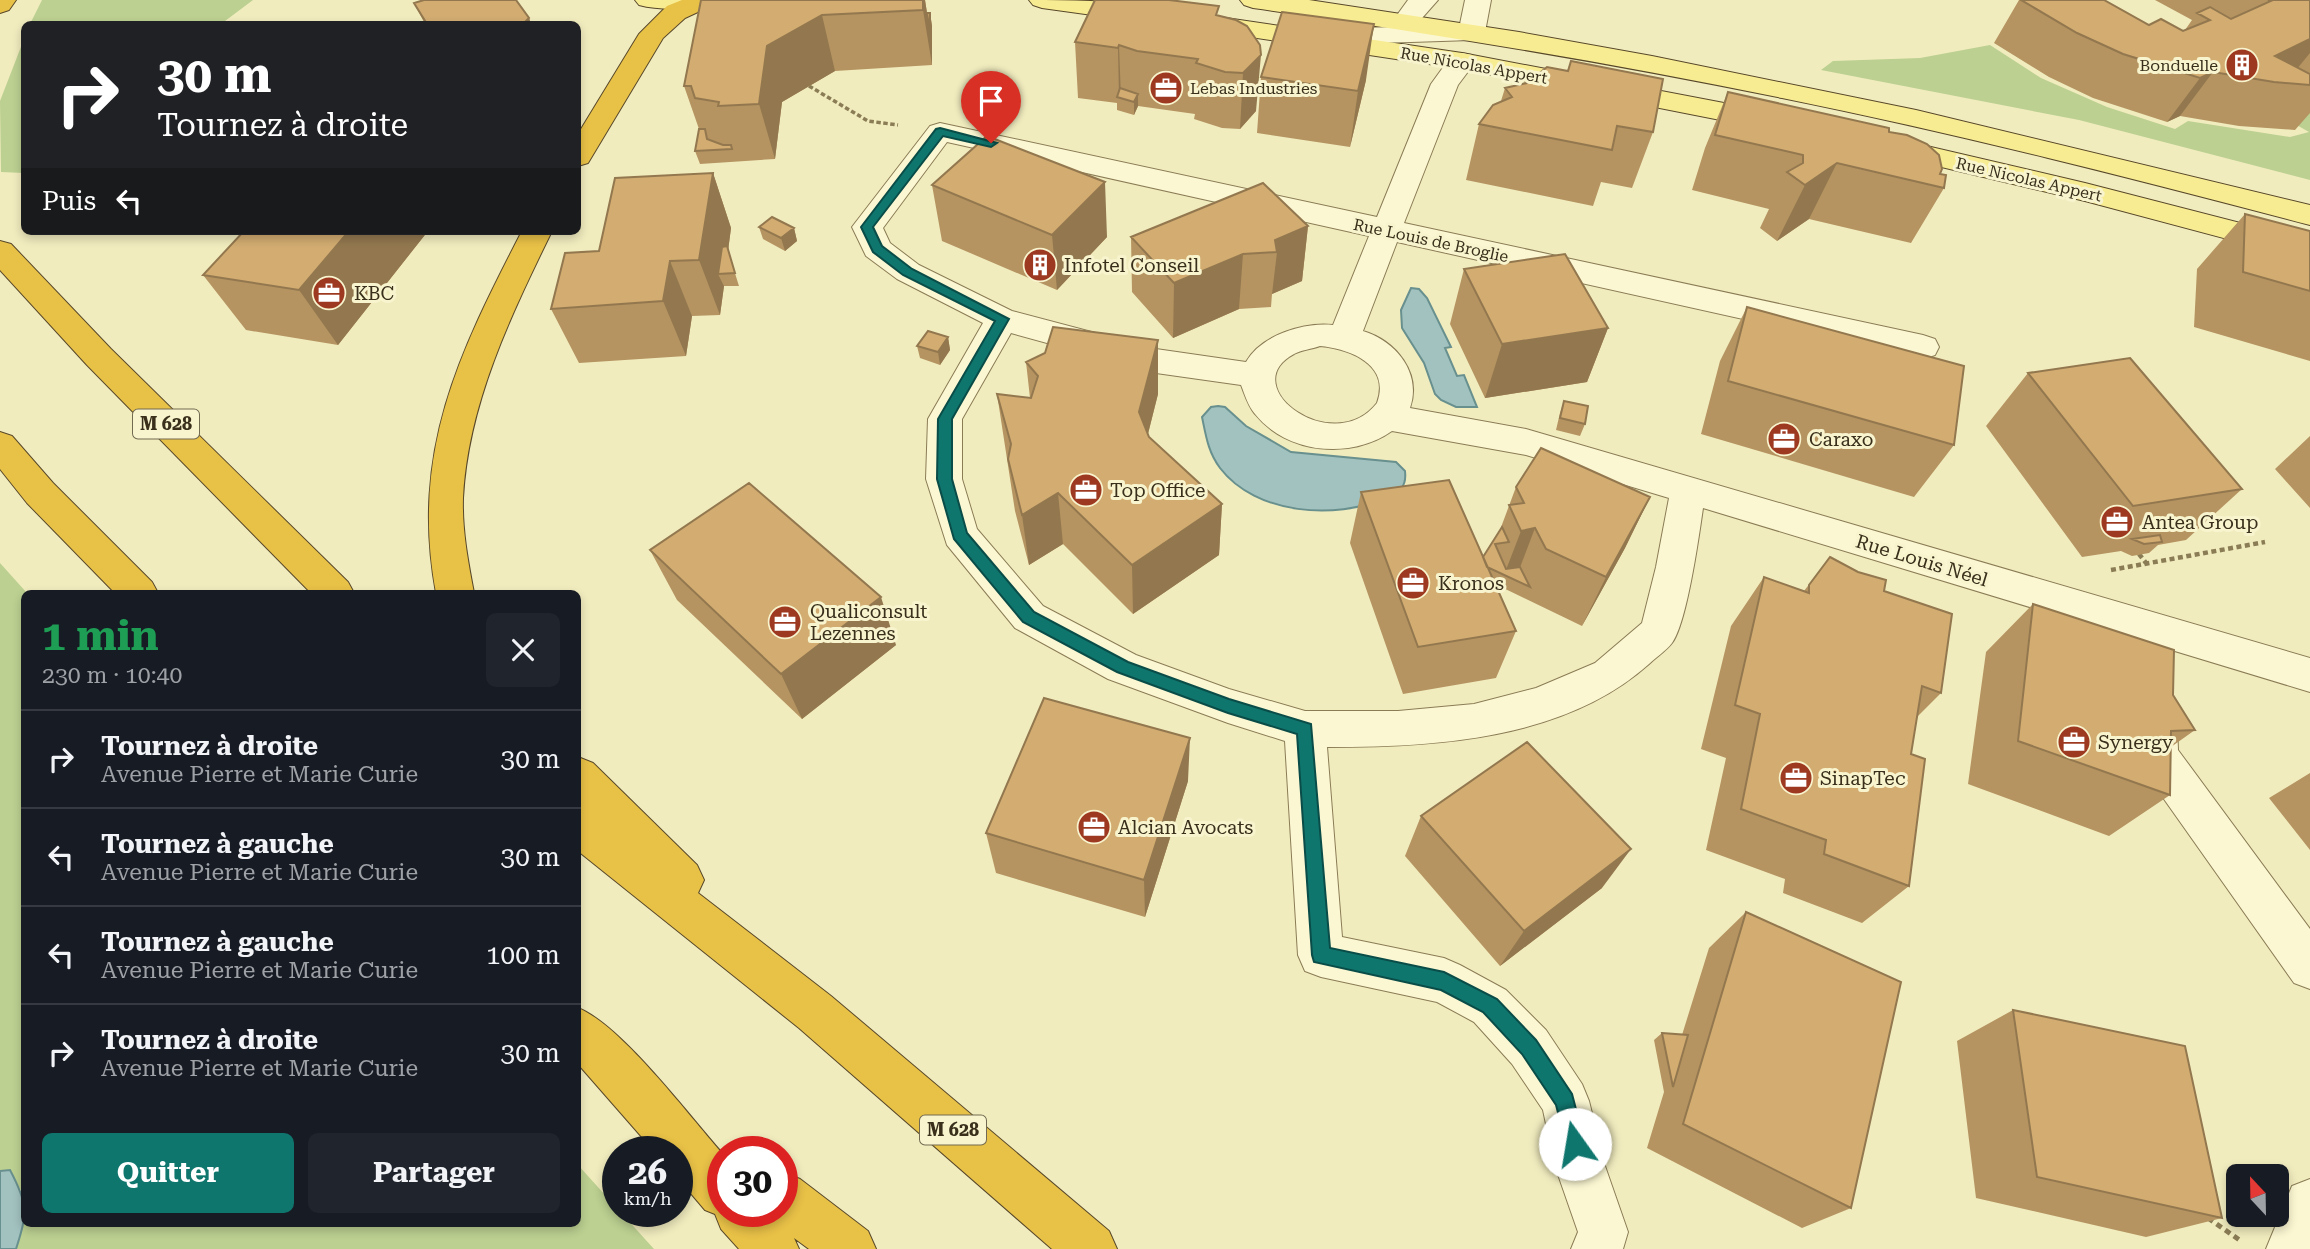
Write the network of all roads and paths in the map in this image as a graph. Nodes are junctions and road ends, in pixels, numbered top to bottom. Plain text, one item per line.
1 (3, 0) edge
2 (648, 0) edge
3 (695, 0) edge
4 (704, 0) edge
5 (1042, 0) edge
6 (1253, 0) edge
7 (1425, 0) edge
8 (1478, 0) edge
9 (0, 5) edge
10 (1405, 22) junction
11 (1472, 33) junction
12 (1306, 38) junction
13 (1462, 61) junction
14 (809, 86) dead end
15 (1796, 126) edge
16 (940, 132) junction
17 (1864, 141) edge
18 (581, 152) edge
19 (2310, 215) edge
20 (1388, 231) junction
21 (535, 235) edge
22 (0, 251) edge
23 (2310, 251) edge
24 (1002, 319) junction
25 (1343, 337) junction
26 (1923, 347) dead end
27 (1258, 375) junction
28 (1387, 417) junction
29 (0, 445) edge
30 (1688, 490) junction
31 (2265, 542) dead end
32 (2139, 554) edge
33 (2146, 563) junction
34 (136, 590) edge
35 (332, 590) edge
36 (454, 590) edge
37 (2049, 598) junction
38 (2157, 631) junction
39 (2310, 675) edge
40 (1305, 729) junction
41 (581, 779) edge
42 (581, 827) edge
43 (2310, 967) edge
44 (815, 1012) junction
45 (581, 1034) edge
46 (615, 1068) junction
47 (707, 1140) edge
48 (707, 1174) edge
49 (2310, 1204) edge
50 (798, 1209) edge
51 (2199, 1211) edge
52 (753, 1227) edge
53 (773, 1249) edge
54 (850, 1249) edge
55 (1091, 1249) edge
56 (1597, 1249) edge
57 (2253, 1249) edge
58 (2292, 1249) edge

1 - 9 highway
2 - 3 main road
4 - 18 highway
5 - 12 main road, Rue Nicolas Appert
6 - 10 main road, Rue Nicolas Appert
7 - 10 street
8 - 11 street
10 - 11 main road, Rue Nicolas Appert
11 - 12 street
11 - 19 main road, Rue Nicolas Appert
12 - 13 main road, Rue Nicolas Appert
13 - 15 main road, Rue Nicolas Appert
13 - 20 street
14 - 16 path
16 - 20 street, Rue Louis de Broglie
16 - 24 street
17 - 23 main road, Rue Nicolas Appert
20 - 25 street
20 - 26 street, Rue Louis de Broglie
21 - 36 highway
22 - 35 highway, M 628
24 - 27 street
24 - 40 street
25 - 27 street
25 - 28 street
27 - 28 street
28 - 30 street, Rue Louis Néel
29 - 34 highway
30 - 37 street, Rue Louis Néel
30 - 40 street
31 - 33 path
32 - 33 path
33 - 37 path
37 - 38 street, Rue Louis Néel
38 - 39 street, Rue Louis Néel
38 - 43 street
40 - 56 street
41 - 44 highway
42 - 44 highway, M 628
44 - 55 highway, M 628
45 - 46 highway
46 - 47 highway
46 - 48 highway
49 - 58 street
50 - 54 highway
51 - 57 path
52 - 53 highway

